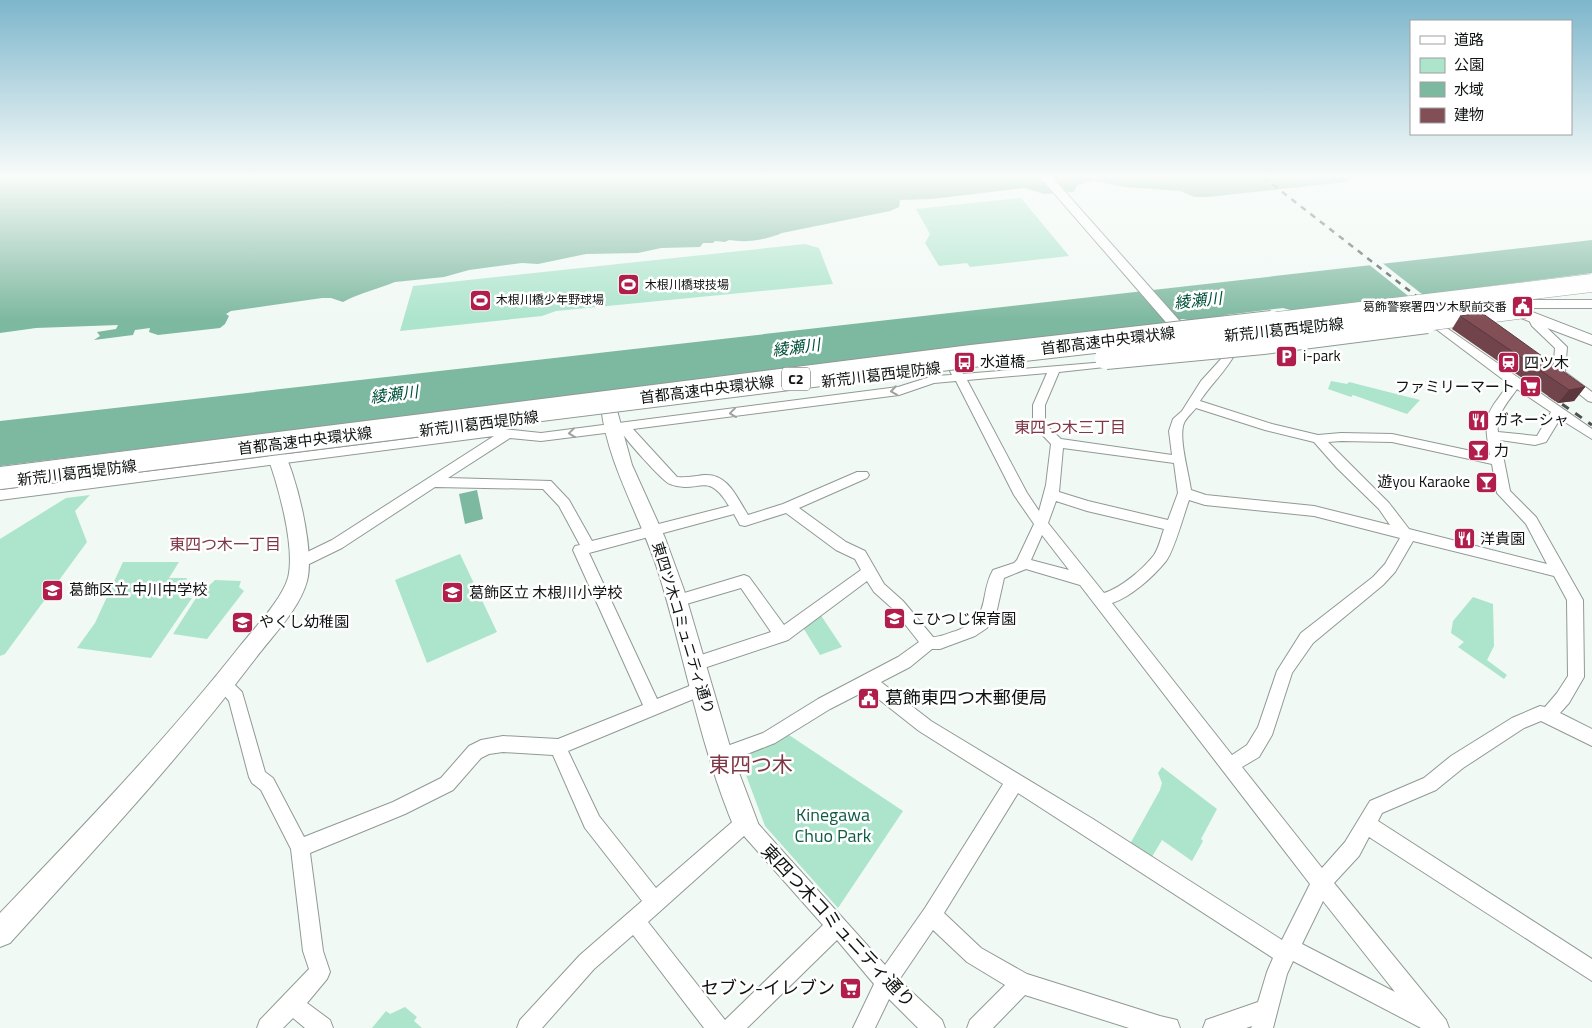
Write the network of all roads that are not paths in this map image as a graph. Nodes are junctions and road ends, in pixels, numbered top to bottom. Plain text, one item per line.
1 (1088, 225) edge
2 (1592, 283) edge
3 (1591, 297) edge
4 (1495, 304) junction
5 (1422, 313) junction
6 (1533, 318) junction
7 (1330, 324) joint
8 (1437, 324) junction
9 (1189, 340) junction
10 (1592, 340) edge
11 (1097, 343) junction
12 (1230, 352) junction
13 (1053, 362) junction
14 (957, 370) junction
15 (1516, 383) junction
16 (1592, 398) edge
17 (1193, 403) junction
18 (609, 407) junction
19 (1557, 412) junction
20 (618, 427) junction
21 (513, 429) junction
22 (1492, 435) junction
23 (1592, 436) edge
24 (1318, 439) junction
25 (1057, 443) junction
26 (276, 454) junction
27 (1180, 460) junction
28 (1498, 461) junction
29 (862, 475) dead end
30 (0, 478) edge
31 (432, 482) junction
32 (0, 483) edge
33 (0, 488) edge
34 (1185, 493) junction
35 (0, 494) edge
36 (1052, 495) junction
37 (788, 507) junction
38 (736, 509) junction
39 (1040, 522) junction
40 (1173, 526) junction
41 (652, 531) junction
42 (1404, 534) junction
43 (589, 548) junction
44 (300, 562) junction
45 (1023, 563) junction
46 (869, 572) junction
47 (1559, 572) junction
48 (1084, 580) junction
49 (676, 600) junction
50 (1101, 600) junction
51 (782, 635) junction
52 (929, 643) junction
53 (695, 664) junction
54 (869, 682) junction
55 (223, 684) junction
56 (702, 688) junction
57 (653, 708) junction
58 (1548, 715) junction
59 (1592, 738) edge
60 (558, 746) junction
61 (722, 756) junction
62 (1230, 765) junction
63 (1015, 780) junction
64 (745, 822) junction
65 (1367, 825) junction
66 (300, 848) junction
67 (1321, 883) junction
68 (656, 902) junction
69 (932, 915) junction
70 (634, 920) junction
71 (836, 926) junction
72 (0, 933) edge
73 (1288, 951) junction
74 (1592, 971) edge
75 (886, 982) junction
76 (1022, 983) junction
77 (292, 1004) junction
78 (1264, 1019) edge
79 (1439, 1027) edge
80 (268, 1028) edge
81 (322, 1028) edge
82 (528, 1028) edge
83 (718, 1028) edge
84 (732, 1028) edge
85 (864, 1028) edge
86 (934, 1028) edge
87 (978, 1028) edge
88 (1169, 1028) edge
89 (1214, 1028) edge

1 - 9 main road
2 - 11 highway, 首都高速中央環状線 / C2, bridge
3 - 4 main road, 新荒川葛西堤防線
3 - 6 main road
3 - 11 highway, bridge
3 - 14 highway, 首都高速中央環状線 / C2
4 - 5 main road, 新荒川葛西堤防線
4 - 6 main road
5 - 7 main road, 新荒川葛西堤防線
5 - 8 street
6 - 10 main road
6 - 16 street
7 - 9 main road, 新荒川葛西堤防線
8 - 12 street
8 - 15 street
9 - 13 main road, 新荒川葛西堤防線
11 - 30 highway, 首都高速中央環状線 / C2, bridge
12 - 13 street
12 - 17 street
13 - 14 main road, 新荒川葛西堤防線
13 - 25 street
14 - 18 main road, 新荒川葛西堤防線
14 -> 20 street
14 - 33 highway, 首都高速中央環状線 / C2
14 - 39 street
15 - 19 street
15 - 22 street
17 - 24 street
17 - 27 street
18 - 20 main road, 東四ツ木コミュニティ通り
18 - 21 main road, 新荒川葛西堤防線
19 - 22 street
19 - 23 street
20 -> 21 street
20 - 38 street
20 - 41 main road, 東四ツ木コミュニティ通り
21 - 26 main road, 新荒川葛西堤防線
21 - 31 street
22 - 28 street
24 - 28 street
24 - 42 street
25 - 27 street
25 - 36 street
26 - 32 main road, 新荒川葛西堤防線
26 - 35 street
26 - 44 main road
27 - 34 street
28 - 47 street
29 - 37 street
31 - 43 street
31 - 44 street
34 - 40 street
34 - 42 street
36 - 39 street
36 - 40 street
37 - 38 street
37 - 46 street
38 - 41 street
39 - 45 street
39 - 48 street
40 - 50 street
41 - 43 street
41 - 49 main road, 東四ツ木コミュニティ通り
42 - 47 street
42 - 62 street
43 - 57 street
44 - 55 main road
45 - 48 street
45 - 52 street
46 - 51 street
46 - 52 street
47 - 58 street
48 - 50 street
49 - 51 street
49 - 53 main road, 東四ツ木コミュニティ通り
50 - 62 street
51 - 53 street
52 - 54 street
53 - 56 main road, 東四ツ木コミュニティ通り
54 - 61 street
54 - 63 street
55 - 66 street
55 - 72 main road
56 - 57 street
56 - 61 main road, 東四ツ木コミュニティ通り
57 - 60 street
58 - 59 street
58 - 65 street
60 - 66 street
60 - 68 street
61 - 64 main road, 東四ツ木コミュニティ通り
62 - 67 street
63 - 69 street
63 - 73 street
64 - 68 street
64 - 71 street, 東四つ木コミュニティ通り
65 - 67 street
65 - 74 street
66 - 77 street
67 - 73 street
67 - 79 street
68 - 70 street
69 - 75 street
69 - 76 street
70 - 82 street
70 - 83 street
71 - 75 street, 東四つ木コミュニティ通り
71 - 84 street
73 - 78 street
73 - 79 street
75 - 85 street
75 - 86 street, 東四つ木コミュニティ通り
76 - 87 street
76 - 88 street
77 - 80 street
77 - 81 street
78 - 89 street

